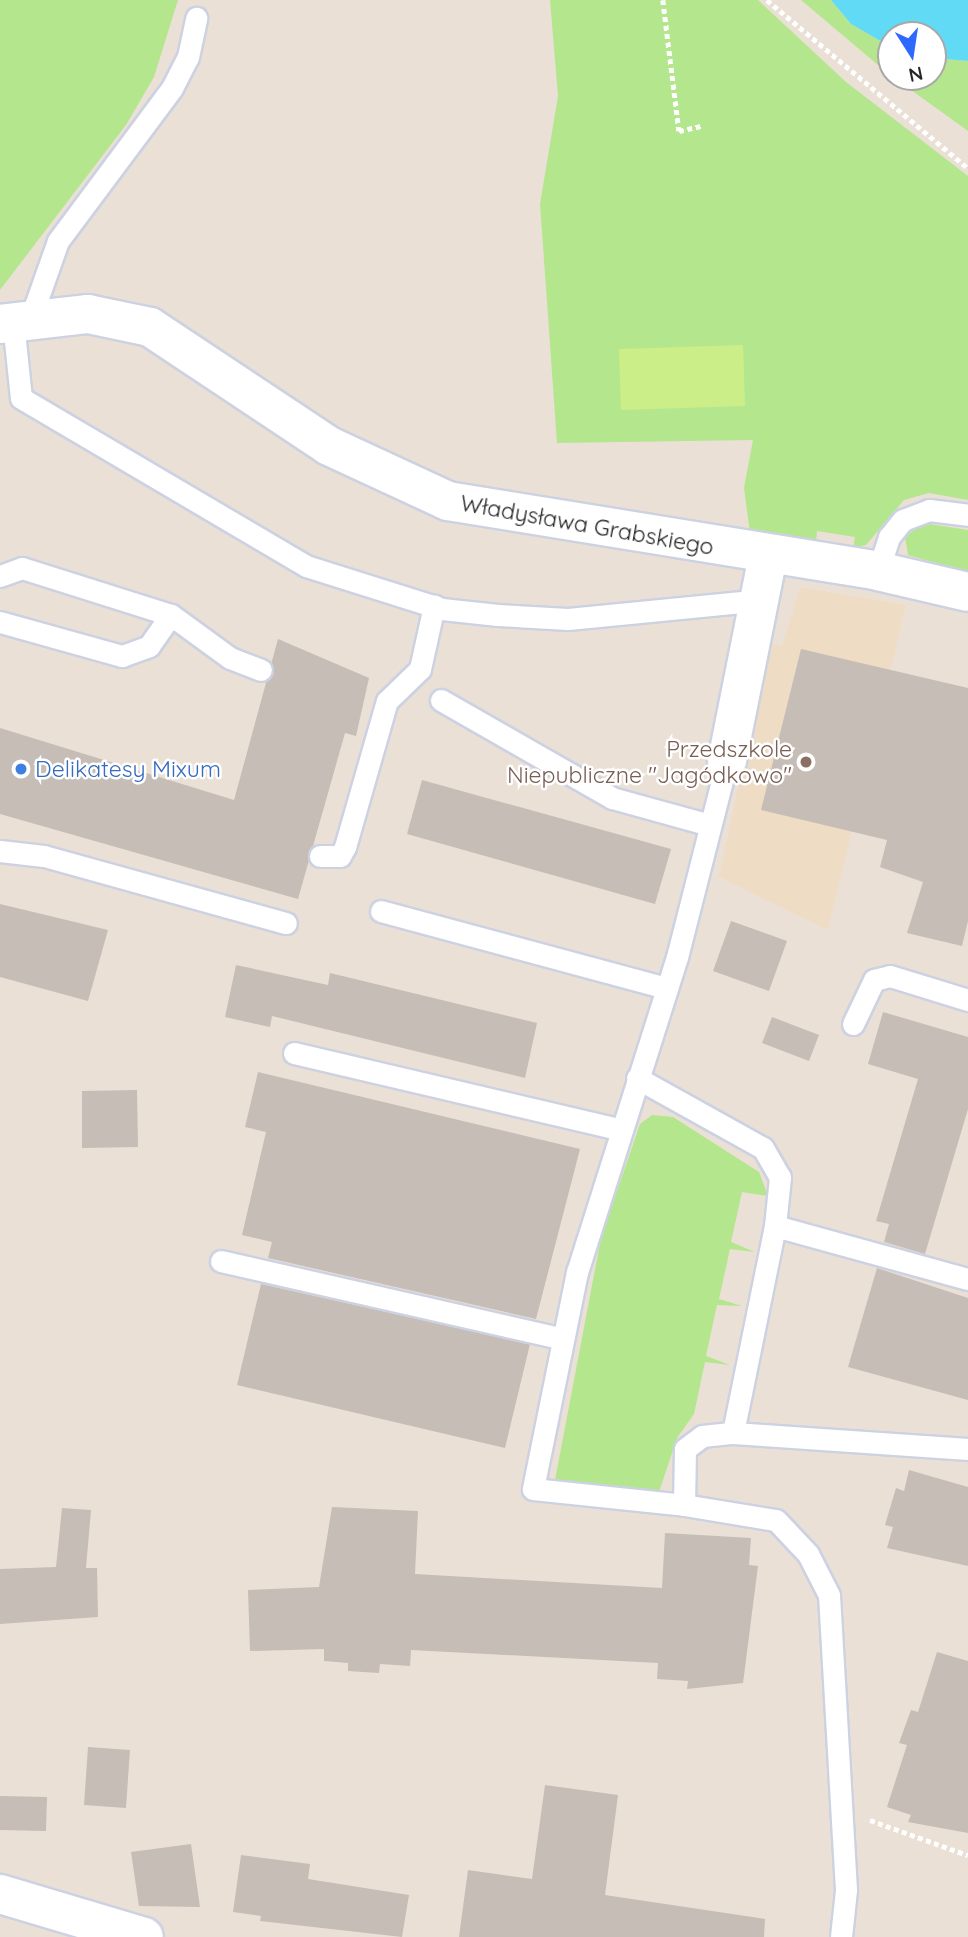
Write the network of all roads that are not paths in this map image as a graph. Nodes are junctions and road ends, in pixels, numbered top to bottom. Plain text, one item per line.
1 (196, 18) dead end
2 (14, 322) edge
3 (10, 398) edge
4 (968, 515) edge
5 (768, 555) junction
6 (878, 571) junction
7 (0, 576) edge
8 (968, 592) edge
9 (762, 600) junction
10 (434, 606) junction
11 (171, 615) junction
12 (0, 622) edge
13 (261, 670) dead end
14 (441, 700) dead end
15 (727, 761) joint
16 (710, 825) junction
17 (0, 852) edge
18 (320, 856) dead end
19 (381, 911) dead end
20 (286, 923) dead end
21 (667, 988) junction
22 (968, 1000) edge
23 (853, 1024) dead end
24 (294, 1052) dead end
25 (637, 1078) junction
26 (619, 1129) junction
27 (775, 1226) junction
28 (221, 1261) dead end
29 (968, 1279) edge
30 (561, 1338) junction
31 (733, 1433) junction
32 (968, 1449) edge
33 (684, 1505) junction
34 (0, 1894) edge
35 (144, 1937) edge
36 (841, 1937) edge

1 - 2 lane
2 - 3 lane
2 - 5 street, Władysława Grabskiego
3 - 10 lane
4 - 6 lane
5 - 6 street, Władysława Grabskiego
5 - 9 street
6 - 8 street, Władysława Grabskiego
7 - 11 lane
9 - 10 lane
9 - 15 street
10 - 18 lane
11 - 12 lane
11 - 13 lane
14 - 16 lane
15 - 16 lane
16 - 21 lane
17 - 20 lane
19 - 21 lane
21 - 25 lane
22 - 23 lane
24 - 26 lane
25 - 26 lane
25 - 27 lane
26 - 30 lane
27 - 29 lane
27 - 31 lane
28 - 30 lane
30 - 33 lane
31 - 32 lane
31 - 33 lane
33 - 36 lane
34 - 35 street

